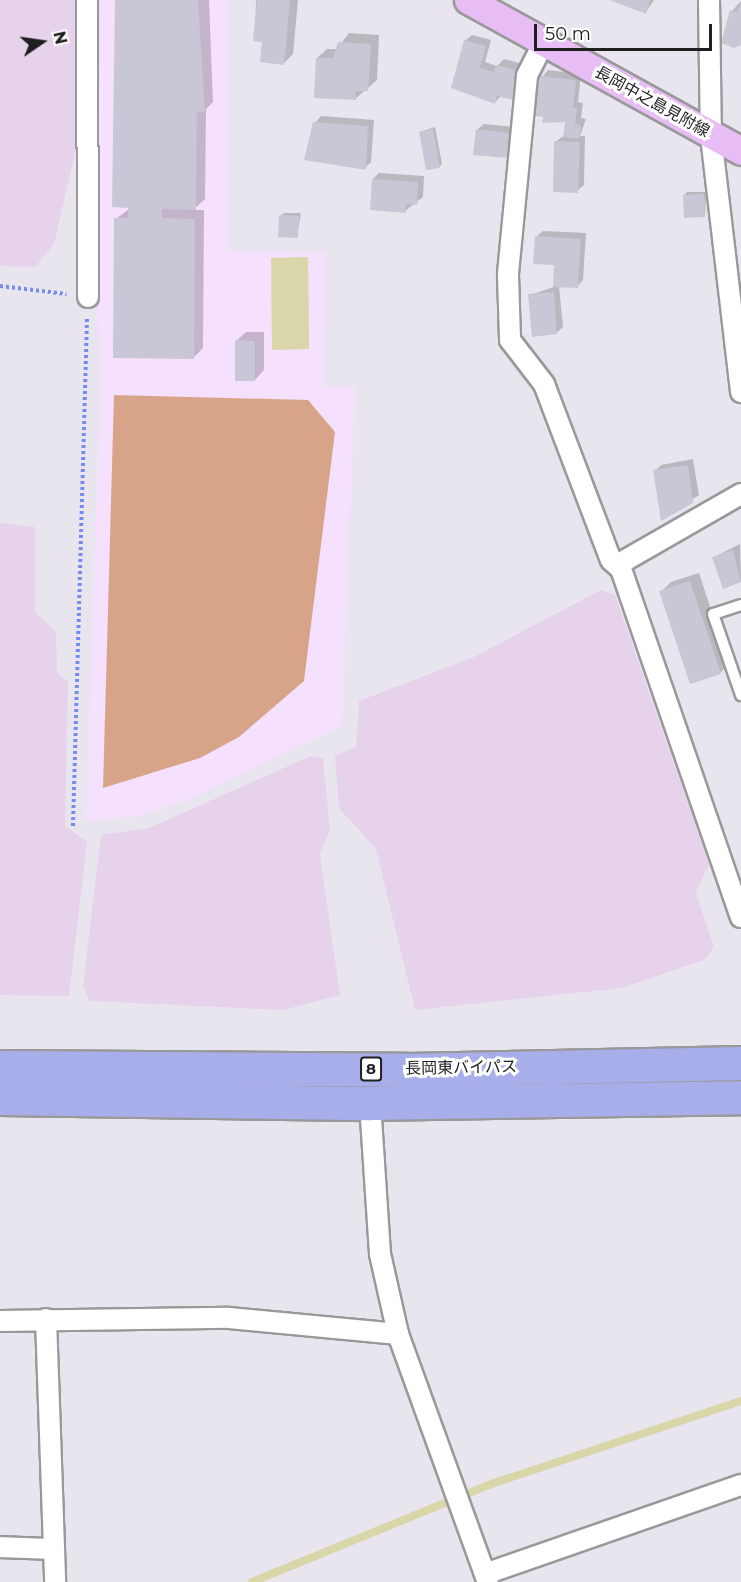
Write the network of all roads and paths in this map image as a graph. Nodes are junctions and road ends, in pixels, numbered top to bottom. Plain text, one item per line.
1 (87, 0) edge
2 (468, 0) edge
3 (709, 0) edge
4 (544, 42) junction
5 (711, 136) junction
6 (741, 152) edge
7 (0, 286) edge
8 (88, 297) junction
9 (741, 392) edge
10 (741, 494) edge
11 (617, 565) junction
12 (741, 605) edge
13 (741, 695) edge
14 (73, 826) dead end
15 (741, 917) edge
16 (741, 1063) edge
17 (0, 1067) edge
18 (741, 1097) edge
19 (0, 1098) edge
20 (370, 1103) junction
21 (46, 1319) junction
22 (0, 1321) edge
23 (398, 1334) junction
24 (741, 1485) edge
25 (0, 1547) edge
26 (52, 1549) junction
27 (487, 1578) edge
28 (55, 1582) edge

1 - 8 street
2 - 4 main road, 長岡中之島見附線
3 - 5 street
4 - 5 main road, 長岡中之島見附線
4 - 11 street
5 - 6 main road, 長岡中之島見附線
5 - 9 street
7 - 8 path
8 - 14 path
10 - 11 street
11 - 15 street
12 - 13 lane
16 - 17 highway, 長岡東バイパス / 8
18 - 20 highway, 長岡東バイパス / 8
19 - 20 highway, 長岡東バイパス / 8
20 - 23 street
21 - 22 street
21 - 23 street
21 - 26 street
23 - 27 street
24 - 27 street
25 - 26 street
26 - 28 street

